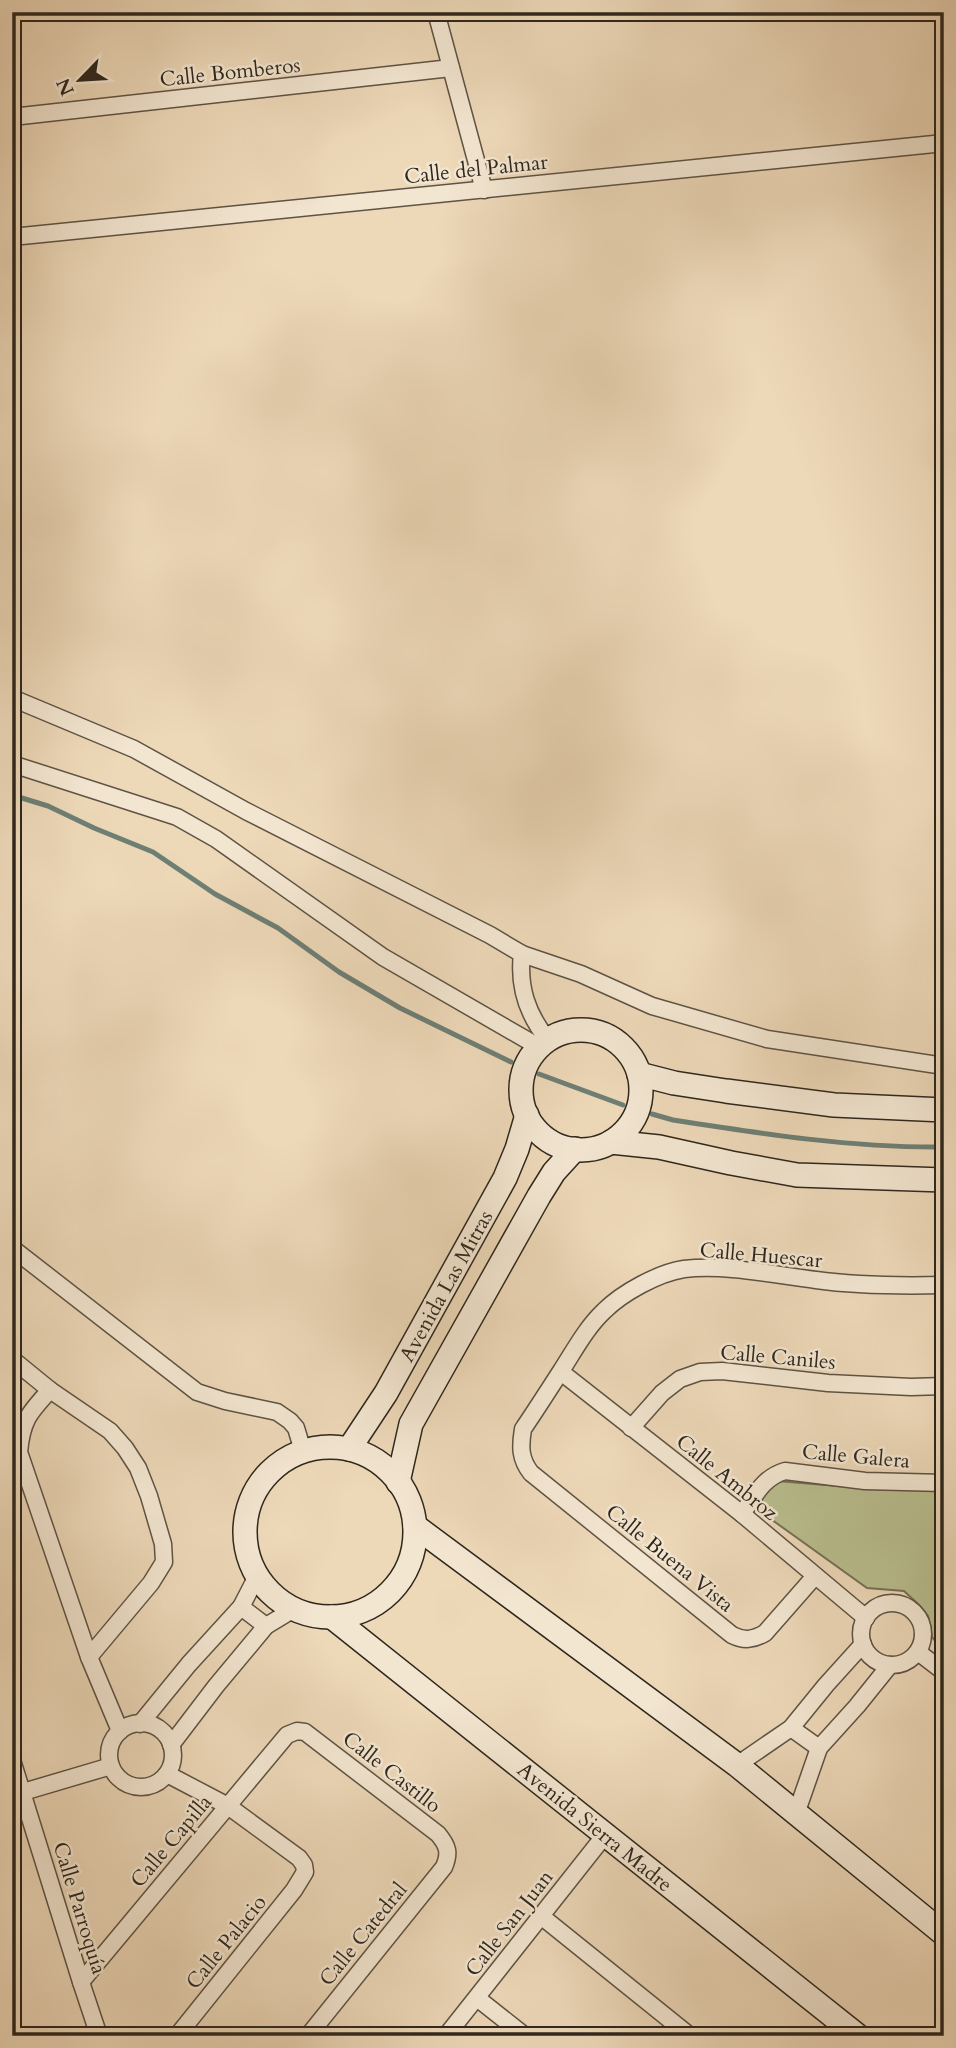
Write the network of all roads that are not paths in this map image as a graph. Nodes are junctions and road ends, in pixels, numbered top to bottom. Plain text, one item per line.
1 (436, 12) edge
2 (451, 68) junction
3 (12, 117) edge
4 (944, 143) edge
5 (484, 190) junction
6 (12, 237) edge
7 (12, 698) edge
8 (12, 764) edge
9 (522, 954) junction
10 (543, 1043) junction
11 (944, 1066) edge
12 (639, 1074) junction
13 (944, 1110) edge
14 (527, 1115) junction
15 (611, 1142) junction
16 (575, 1149) junction
17 (944, 1180) edge
18 (12, 1248) edge
19 (944, 1285) edge
20 (12, 1359) edge
21 (561, 1372) junction
22 (944, 1386) edge
23 (51, 1390) junction
24 (631, 1428) junction
25 (523, 1429) joint
26 (349, 1449) junction
27 (303, 1451) junction
28 (398, 1482) junction
29 (944, 1483) edge
30 (742, 1514) junction
31 (415, 1526) junction
32 (257, 1576) junction
33 (815, 1576) junction
34 (240, 1607) junction
35 (294, 1609) junction
36 (332, 1618) junction
37 (866, 1618) junction
38 (266, 1626) junction
39 (863, 1644) junction
40 (918, 1651) junction
41 (89, 1657) junction
42 (890, 1665) junction
43 (944, 1672) edge
44 (140, 1724) junction
45 (791, 1728) junction
46 (120, 1731) junction
47 (297, 1731) joint
48 (171, 1745) junction
49 (819, 1748) junction
50 (12, 1760) edge
51 (737, 1765) junction
52 (111, 1766) junction
53 (167, 1774) junction
54 (17, 1793) edge
55 (228, 1806) junction
56 (796, 1814) junction
57 (605, 1835) junction
58 (448, 1858) joint
59 (541, 1916) junction
60 (944, 1934) edge
61 (81, 1982) junction
62 (477, 1998) junction
63 (100, 2036) edge
64 (177, 2036) edge
65 (308, 2036) edge
66 (446, 2036) edge
67 (525, 2036) edge
68 (690, 2036) edge
69 (858, 2036) edge

1 - 2 street
2 - 3 street, Calle Bomberos
2 - 5 street
4 - 5 street, Calle del Palmar
5 - 6 street, Calle del Palmar
7 - 9 street
8 - 10 street
9 - 10 street
9 - 11 street
10 - 12 street
10 - 14 street
12 - 13 street
12 - 15 street
14 - 16 street
14 - 26 street, Avenida Las Mitras
15 - 16 street
15 - 17 street
16 - 28 street, Avenida Las Mitras
18 - 27 street
19 - 21 street, Calle Huescar
20 - 23 street
21 - 24 street, Calle Ambroz
21 - 25 street, Calle Huescar
22 - 24 street, Calle Caniles
23 - 41 street
23 - 41 street
24 - 30 street, Calle Ambroz
25 - 33 street, Calle Buena Vista
26 - 27 street
26 - 28 street
27 - 32 street
28 - 31 street
29 - 30 street, Calle Galera
30 - 33 street, Calle Ambroz
31 - 36 street
31 - 51 street
32 - 34 street
32 - 35 street
33 - 37 street, Calle Ambroz
34 - 38 street
34 - 44 street
35 - 36 street
35 - 38 street
36 - 57 street, Avenida Sierra Madre
37 - 39 street
37 - 40 street
38 - 48 street
39 - 42 street
39 - 45 street
40 - 42 street
40 - 43 street
41 - 46 street
42 - 49 street
44 - 46 street
44 - 48 street
45 - 49 street
45 - 51 street
46 - 52 street
47 - 55 street, Calle Capilla
47 - 58 street, Calle Castillo
48 - 53 street
49 - 56 street
50 - 54 street, Calle Parroquía
51 - 56 street
52 - 53 street
52 - 54 street
53 - 55 street
54 - 61 street, Calle Parroquía
55 - 61 street, Calle Capilla
55 - 64 street, Calle Palacio
56 - 60 street
57 - 59 street, Calle San Juan
57 - 69 street, Avenida Sierra Madre
58 - 65 street, Calle Catedral
59 - 62 street, Calle San Juan
59 - 68 street
61 - 63 street, Calle Parroquía
62 - 66 street, Calle San Juan
62 - 67 street

